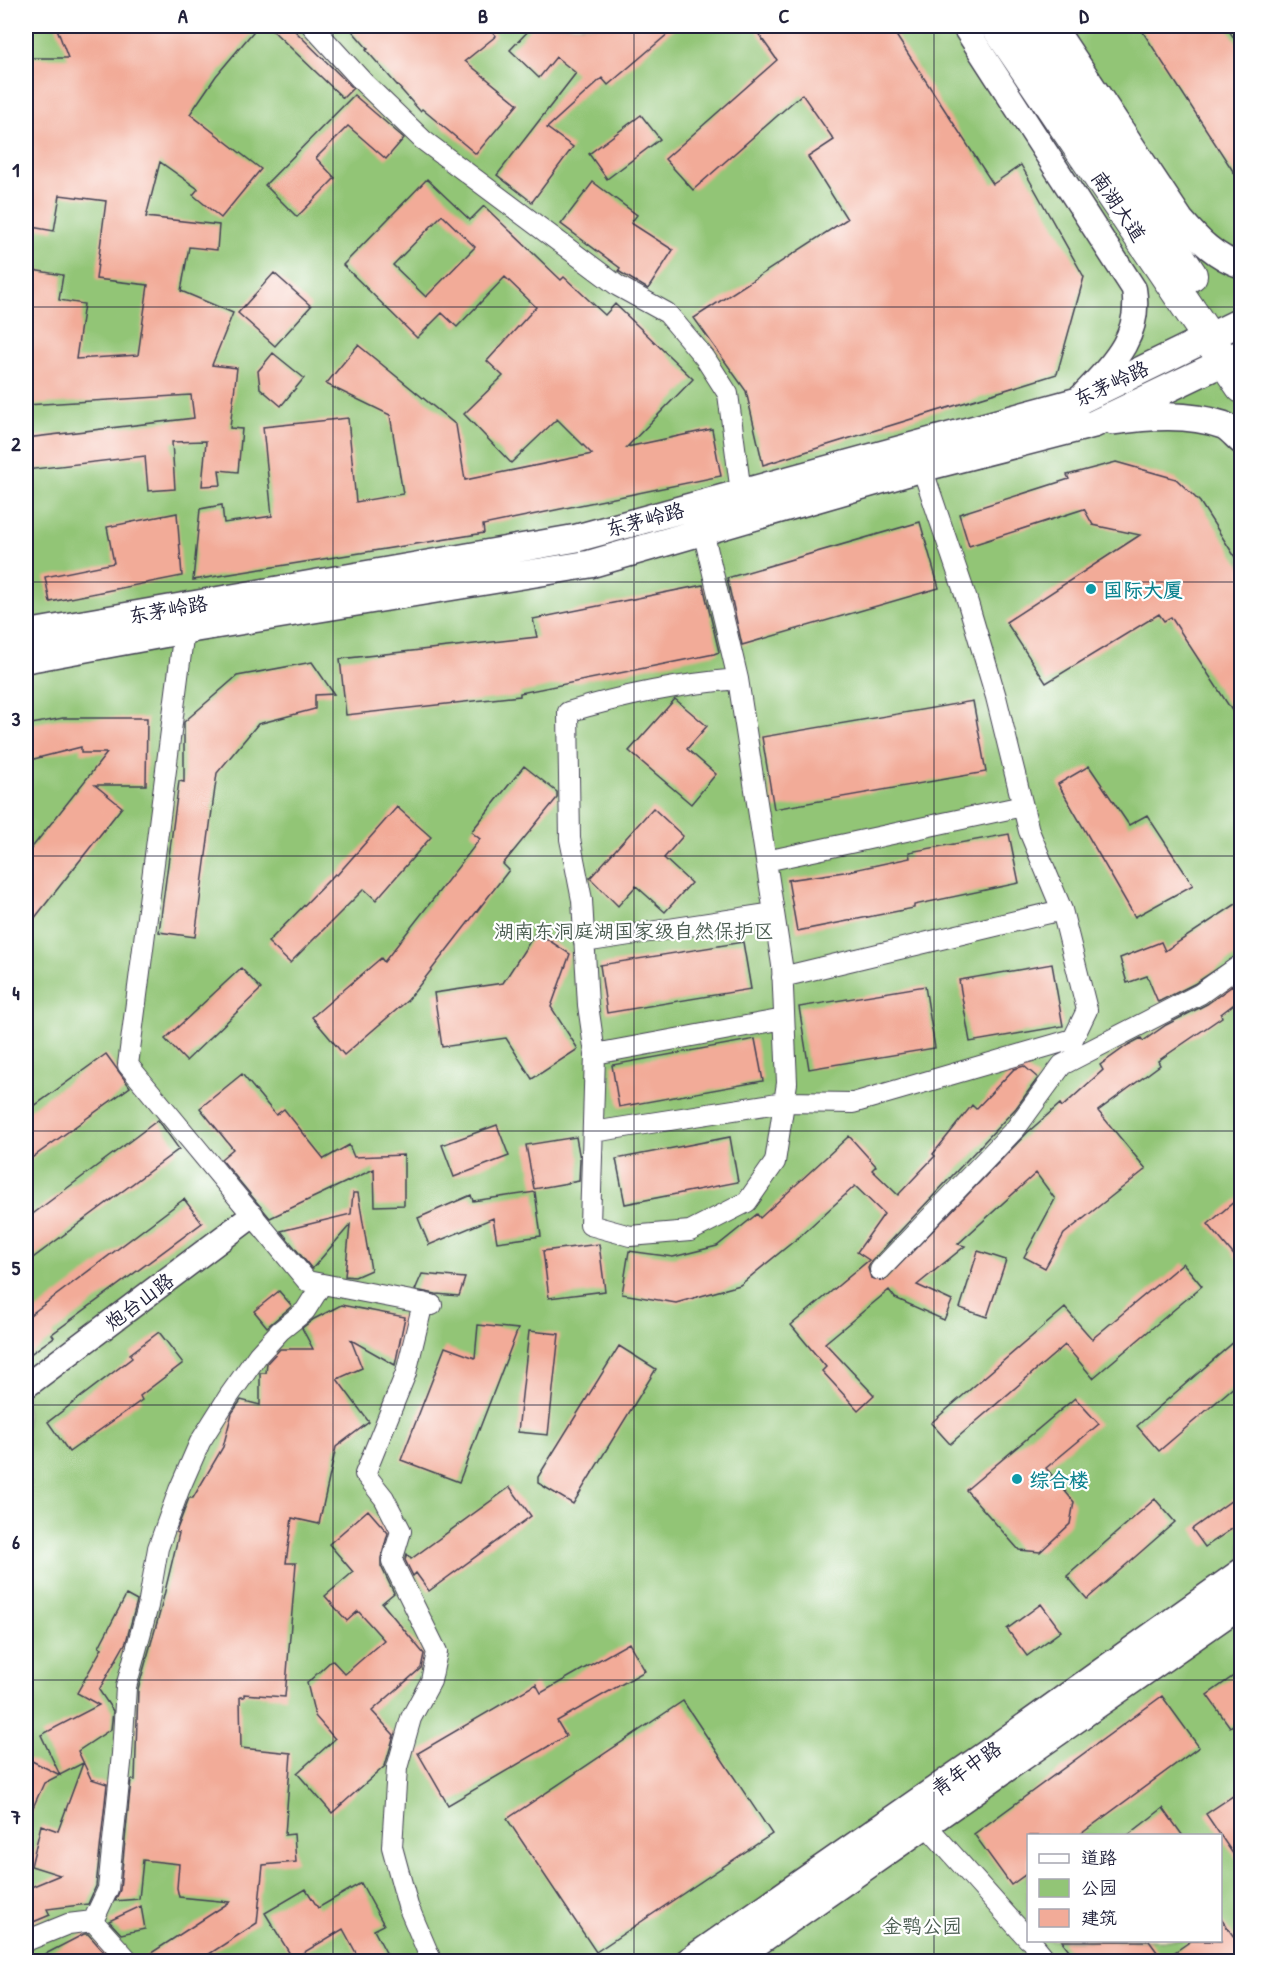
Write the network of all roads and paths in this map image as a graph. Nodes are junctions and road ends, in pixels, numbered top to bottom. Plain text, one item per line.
1 (312, 26) edge
2 (964, 26) edge
3 (998, 26) edge
4 (1026, 26) edge
5 (1053, 26) edge
6 (1242, 266) edge
7 (1230, 342) edge
8 (1242, 387) edge
9 (1078, 401) junction
10 (1094, 424) junction
11 (1242, 441) edge
12 (922, 468) junction
13 (741, 493) junction
14 (703, 531) junction
15 (184, 630) junction
16 (26, 634) edge
17 (26, 659) edge
18 (738, 679) junction
19 (1023, 806) junction
20 (766, 861) junction
21 (1062, 910) junction
22 (774, 914) junction
23 (584, 942) junction
24 (1242, 964) edge
25 (782, 977) junction
26 (784, 1019) junction
27 (595, 1054) junction
28 (784, 1102) junction
29 (593, 1132) junction
30 (252, 1216) junction
31 (880, 1270) dead end
32 (322, 1284) junction
33 (26, 1386) edge
34 (1242, 1572) edge
35 (1242, 1603) edge
36 (918, 1816) junction
37 (93, 1921) junction
38 (1027, 1938) edge
39 (26, 1941) edge
40 (1031, 1942) edge
41 (130, 1962) edge
42 (432, 1962) edge
43 (688, 1962) edge
44 (729, 1962) edge
45 (1048, 1962) edge

1 - 13 street
2 - 9 street
3 - 7 main road, 南湖大道
4 - 7 main road, 南湖大道
5 - 6 street
7 - 8 main road, 南湖大道
7 - 9 main road, 东茅岭路
7 - 10 main road, 东茅岭路
9 - 13 main road, 东茅岭路
10 - 11 main road
10 - 12 main road, 东茅岭路
12 - 14 main road, 东茅岭路
12 - 19 street
13 - 16 main road, 东茅岭路
14 - 15 main road, 东茅岭路
14 - 18 street
15 - 17 main road, 东茅岭路
15 - 30 street
18 - 20 street
18 - 23 street
19 - 20 street
19 - 21 street
20 - 22 street
21 - 25 street
21 - 28 street
22 - 23 street
22 - 25 street
23 - 27 street
24 - 31 street
25 - 26 street
26 - 27 street
26 - 28 street
27 - 29 street
28 - 29 street
28 - 29 street
30 - 32 street
30 - 33 street, 炮台山路
32 - 37 street
32 - 42 street
34 - 36 main road, 青年中路
35 - 36 main road, 青年中路
36 - 38 street
36 - 43 main road, 青年中路
36 - 44 main road, 青年中路
37 - 39 street
37 - 41 street
40 - 45 street

